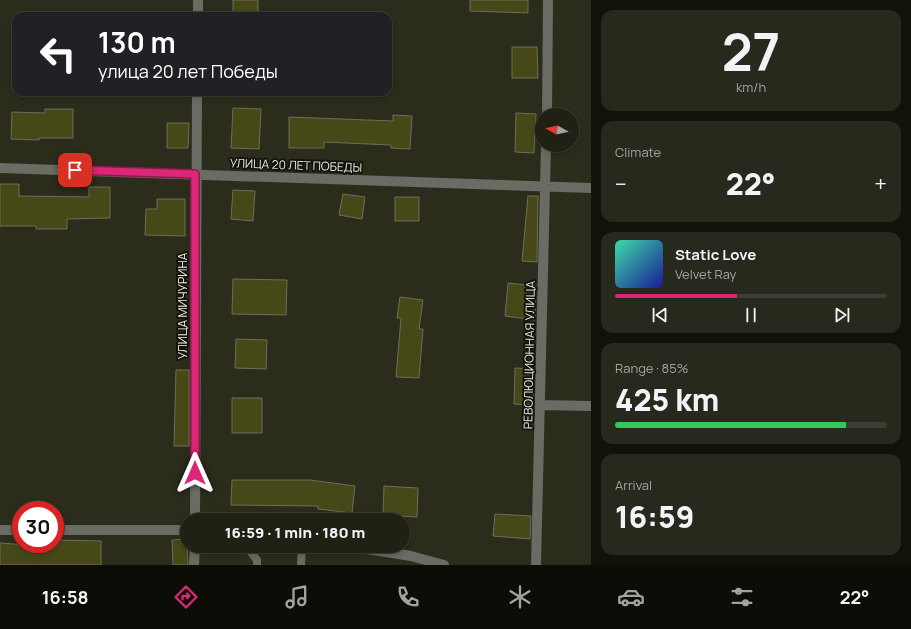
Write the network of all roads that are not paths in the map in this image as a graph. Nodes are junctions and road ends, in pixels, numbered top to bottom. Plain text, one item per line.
1 (198, 0) edge
2 (548, 0) edge
3 (198, 12) edge
4 (197, 96) edge
5 (547, 108) edge
6 (546, 152) edge
7 (0, 168) edge
8 (195, 174) junction
9 (546, 186) junction
10 (591, 188) edge
11 (541, 405) junction
12 (591, 406) edge
13 (195, 513) edge
14 (0, 530) edge
15 (12, 530) edge
16 (64, 530) edge
17 (180, 530) edge
18 (194, 553) edge
19 (252, 553) edge
20 (302, 553) edge
21 (392, 553) edge
22 (194, 565) edge
23 (257, 565) edge
24 (301, 565) edge
25 (444, 565) edge
26 (536, 565) edge

1 - 3 street
2 - 5 street
4 - 8 street, УЛИЦА МИЧУРИНА
6 - 9 street, РЕВОЛЮЦИОННАЯ УЛИЦА
7 - 8 street, УЛИЦА 20 ЛЕТ ПОБЕДЫ
8 - 9 street, УЛИЦА 20 ЛЕТ ПОБЕДЫ
8 - 13 street, УЛИЦА МИЧУРИНА
9 - 10 street, УЛИЦА 20 ЛЕТ ПОБЕДЫ
9 - 11 street, РЕВОЛЮЦИОННАЯ УЛИЦА
11 - 12 street
11 - 26 street, РЕВОЛЮЦИОННАЯ УЛИЦА
14 - 15 street
16 - 17 street
18 - 22 street
19 - 23 lane
20 - 24 lane
21 - 25 street

